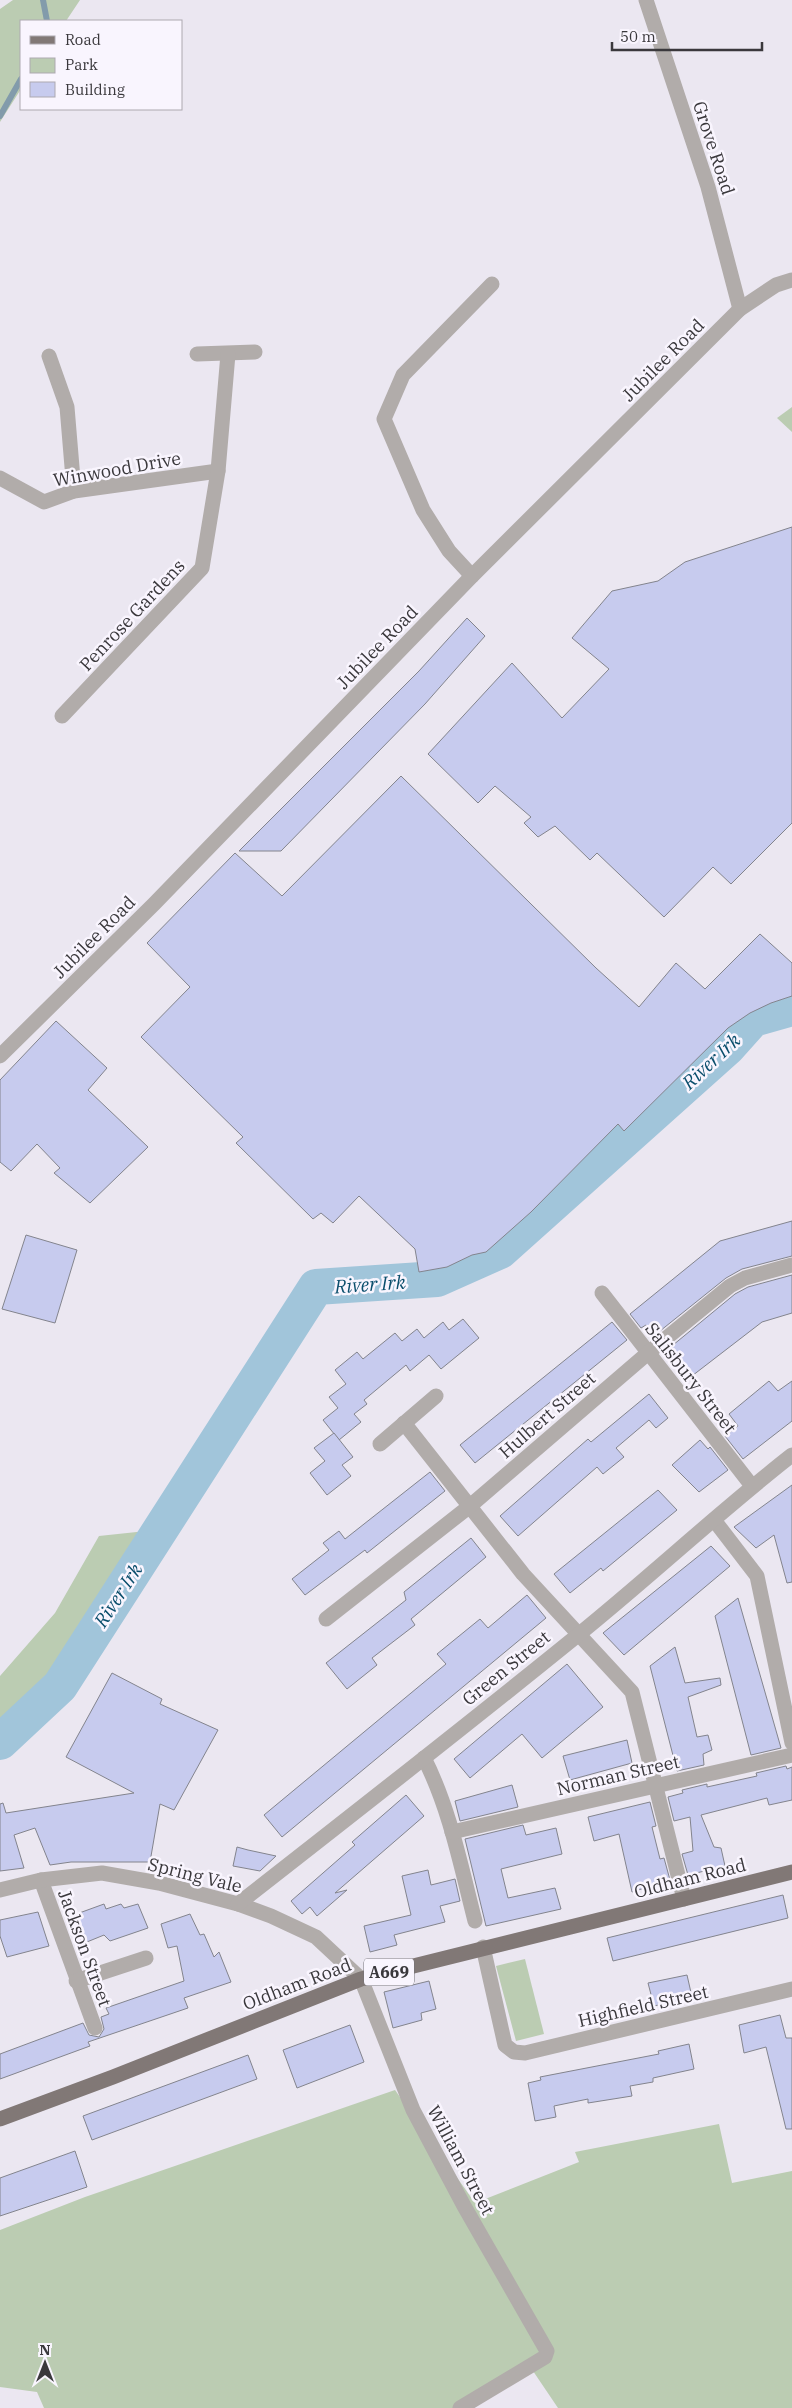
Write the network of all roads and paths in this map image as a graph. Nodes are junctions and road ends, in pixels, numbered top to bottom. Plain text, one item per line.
1 (646, 0) edge
2 (792, 280) edge
3 (492, 284) dead end
4 (740, 309) junction
5 (255, 352) dead end
6 (197, 354) dead end
7 (228, 354) junction
8 (50, 356) dead end
9 (218, 471) junction
10 (3, 486) edge
11 (74, 492) junction
12 (472, 576) junction
13 (62, 716) dead end
14 (0, 1056) edge
15 (792, 1265) edge
16 (602, 1293) dead end
17 (648, 1353) junction
18 (436, 1396) dead end
19 (404, 1423) junction
20 (380, 1444) dead end
21 (792, 1454) edge
22 (752, 1486) junction
23 (470, 1506) junction
24 (714, 1520) junction
25 (326, 1619) dead end
26 (580, 1634) junction
27 (792, 1743) edge
28 (792, 1755) edge
29 (424, 1758) junction
30 (656, 1785) junction
31 (452, 1832) junction
32 (792, 1872) edge
33 (40, 1880) junction
34 (0, 1890) edge
35 (684, 1898) junction
36 (238, 1904) junction
37 (475, 1921) dead end
38 (483, 1947) junction
39 (146, 1958) dead end
40 (361, 1979) junction
41 (76, 1981) junction
42 (792, 1989) edge
43 (95, 2028) dead end
44 (0, 2119) edge
45 (460, 2408) edge

1 - 4 street, Grove Road
2 - 4 street, Jubilee Road
3 - 12 street
4 - 12 street, Jubilee Road
5 - 7 street
6 - 7 street
7 - 9 street, Penrose Gardens
8 - 11 street
9 - 11 street, Winwood Drive
9 - 13 street, Penrose Gardens
10 - 11 street, Winwood Drive
12 - 14 street, Jubilee Road
15 - 17 street, Hulbert Street
16 - 17 street, Salisbury Street
17 - 22 street, Salisbury Street
17 - 23 street, Hulbert Street
18 - 19 street
19 - 20 street
19 - 23 street
21 - 22 street, Green Street
22 - 24 street, Green Street
23 - 25 street, Hulbert Street
23 - 26 street
24 - 26 street, Green Street
24 - 27 street
26 - 29 street, Green Street
26 - 30 street
28 - 30 street, Norman Street
29 - 31 street
29 - 36 street, Green Street
30 - 31 street, Norman Street
30 - 35 street
31 - 37 street
32 - 35 main road, Oldham Road / A669
33 - 34 street, Spring Vale
33 - 36 street, Spring Vale
33 - 41 street, Jackson Street
35 - 38 main road, Oldham Road / A669
36 - 40 street, Spring Vale
38 - 40 main road, Oldham Road / A669
38 - 42 street, Highfield Street
39 - 41 street
40 - 44 main road, Oldham Road / A669
40 - 45 street, William Street
41 - 43 street, Jackson Street

